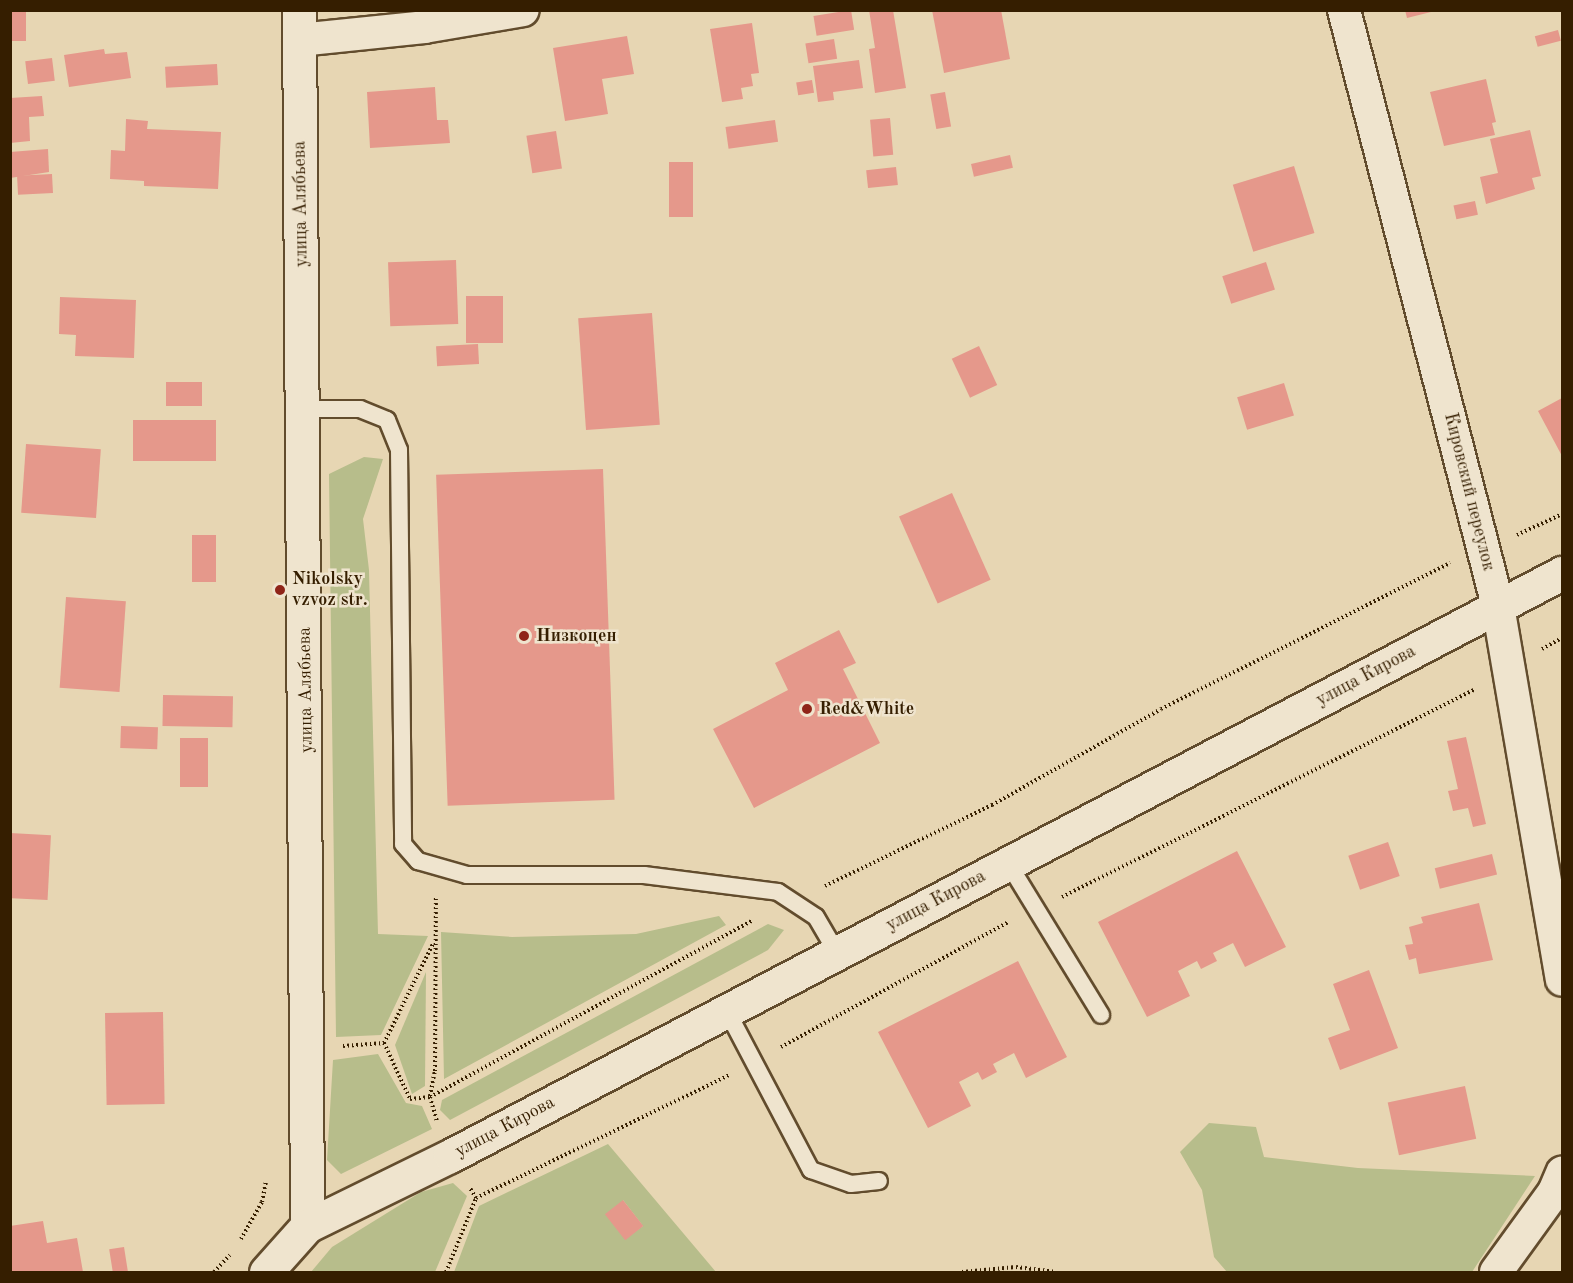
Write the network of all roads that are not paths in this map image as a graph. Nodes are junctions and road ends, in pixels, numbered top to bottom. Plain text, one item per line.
1 (523, 10) edge
2 (1344, 10) edge
3 (299, 25) edge
4 (303, 409) junction
5 (1563, 573) edge
6 (1498, 606) junction
7 (1008, 863) junction
8 (837, 953) junction
9 (1563, 980) edge
10 (727, 1011) junction
11 (1101, 1015) dead end
12 (1563, 1173) edge
13 (879, 1181) dead end
14 (308, 1226) junction
15 (266, 1272) edge
16 (1497, 1272) edge

1 - 3 street
2 - 6 street, Кировский переулок
3 - 4 main road, улица Алябьева
4 - 8 lane
4 - 14 main road, улица Алябьева
5 - 6 main road, улица Кирова
6 - 7 main road, улица Кирова
6 - 9 street, Кировский переулок
7 - 8 main road, улица Кирова
7 - 11 lane
8 - 10 main road, улица Кирова
10 - 13 lane
10 - 14 main road, улица Кирова
12 - 16 street
14 - 15 main road

